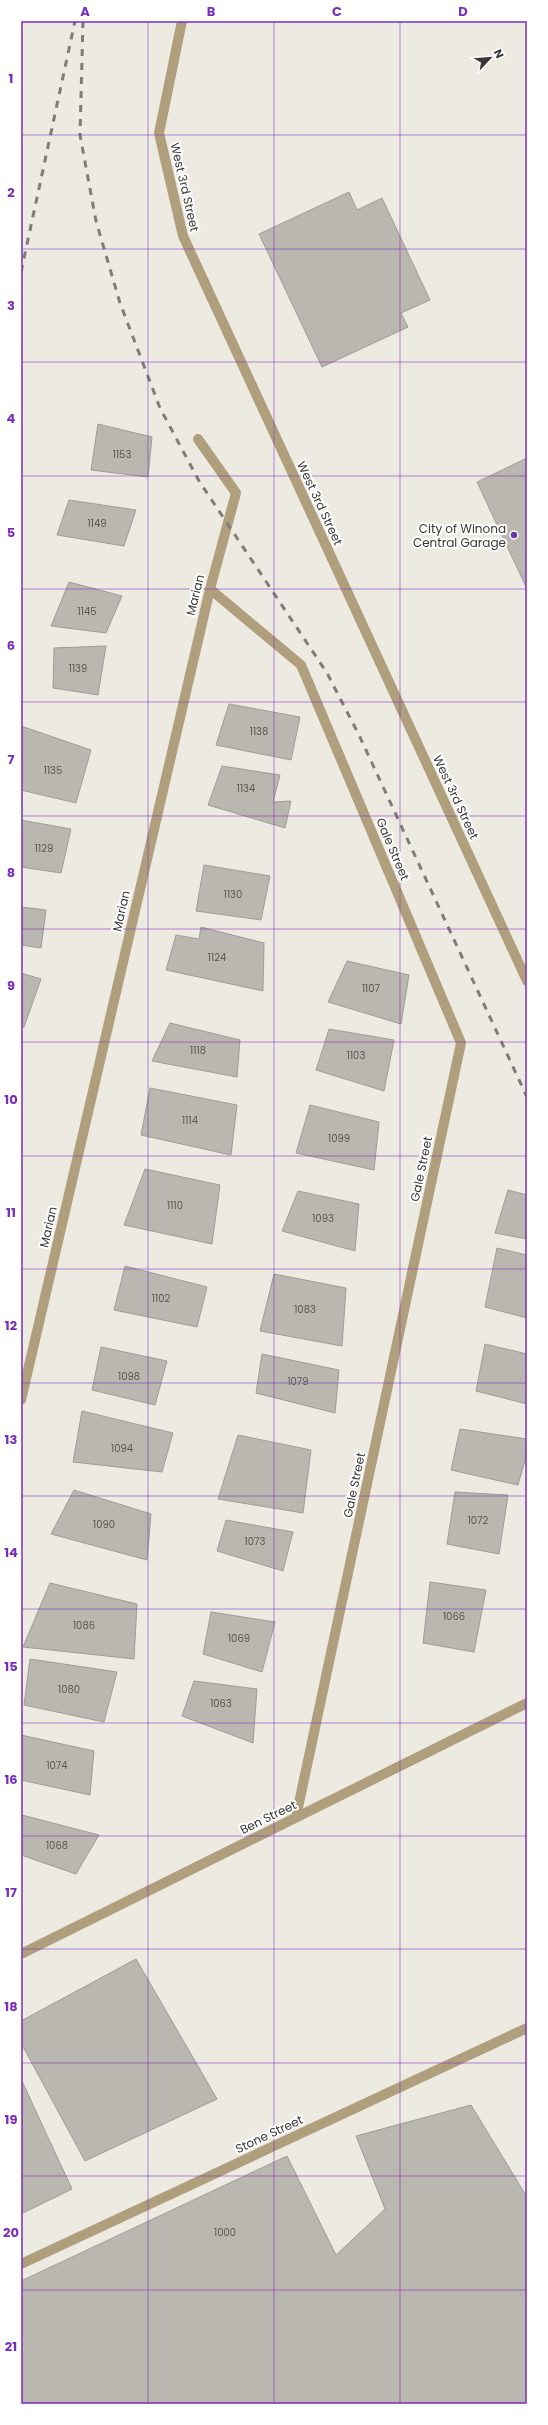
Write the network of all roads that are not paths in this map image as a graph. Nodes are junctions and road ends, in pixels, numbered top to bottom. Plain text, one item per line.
1 (182, 21) edge
2 (198, 439) dead end
3 (210, 589) junction
4 (527, 981) edge
5 (21, 1400) edge
6 (527, 1703) edge
7 (296, 1817) junction
8 (21, 1954) edge
9 (527, 2028) edge
10 (21, 2264) edge

1 - 4 street, West 3rd Street
2 - 3 street, Marian
3 - 5 street, Marian
3 - 7 street, Gale Street
6 - 7 street, Ben Street
7 - 8 street, Ben Street
9 - 10 street, Stone Street

